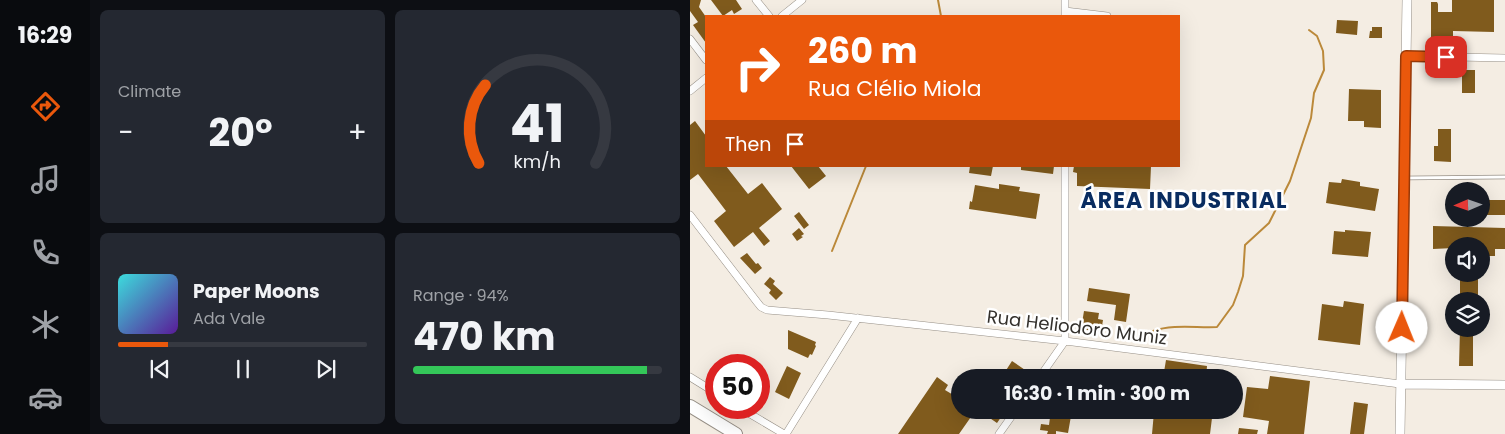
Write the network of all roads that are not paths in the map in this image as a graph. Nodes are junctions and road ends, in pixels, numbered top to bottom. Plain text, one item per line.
1 (756, 0) edge
2 (802, 0) edge
3 (1066, 0) edge
4 (1407, 0) edge
5 (1065, 14) edge
6 (768, 15) edge
7 (783, 15) edge
8 (1086, 15) edge
9 (690, 39) edge
10 (1406, 56) junction
11 (1505, 58) edge
12 (705, 59) edge
13 (705, 79) edge
14 (690, 91) edge
15 (1065, 167) edge
16 (1505, 177) edge
17 (1404, 178) junction
18 (690, 215) edge
19 (858, 318) junction
20 (1065, 341) junction
21 (1045, 369) edge
22 (690, 377) edge
23 (1400, 384) junction
24 (1505, 385) edge
25 (705, 386) edge
26 (690, 406) edge
27 (759, 419) edge
28 (1009, 419) edge
29 (736, 434) edge
30 (785, 434) edge
31 (998, 434) edge
32 (1400, 434) edge

1 - 6 street
2 - 7 street
3 - 5 street
4 - 10 main road
5 - 8 street
9 - 12 street
10 - 11 street
10 - 17 main road
13 - 14 street
15 - 20 street
16 - 17 lane
17 - 23 main road
18 - 19 street, Rua Heliodoro Muniz
19 - 20 street, Rua Heliodoro Muniz
19 - 30 street
20 - 21 street
20 - 23 street, Rua Heliodoro Muniz
22 - 25 street
23 - 24 main road, Rua Heliodoro Muniz
23 - 32 main road
26 - 29 highway
27 - 30 street
28 - 31 street

